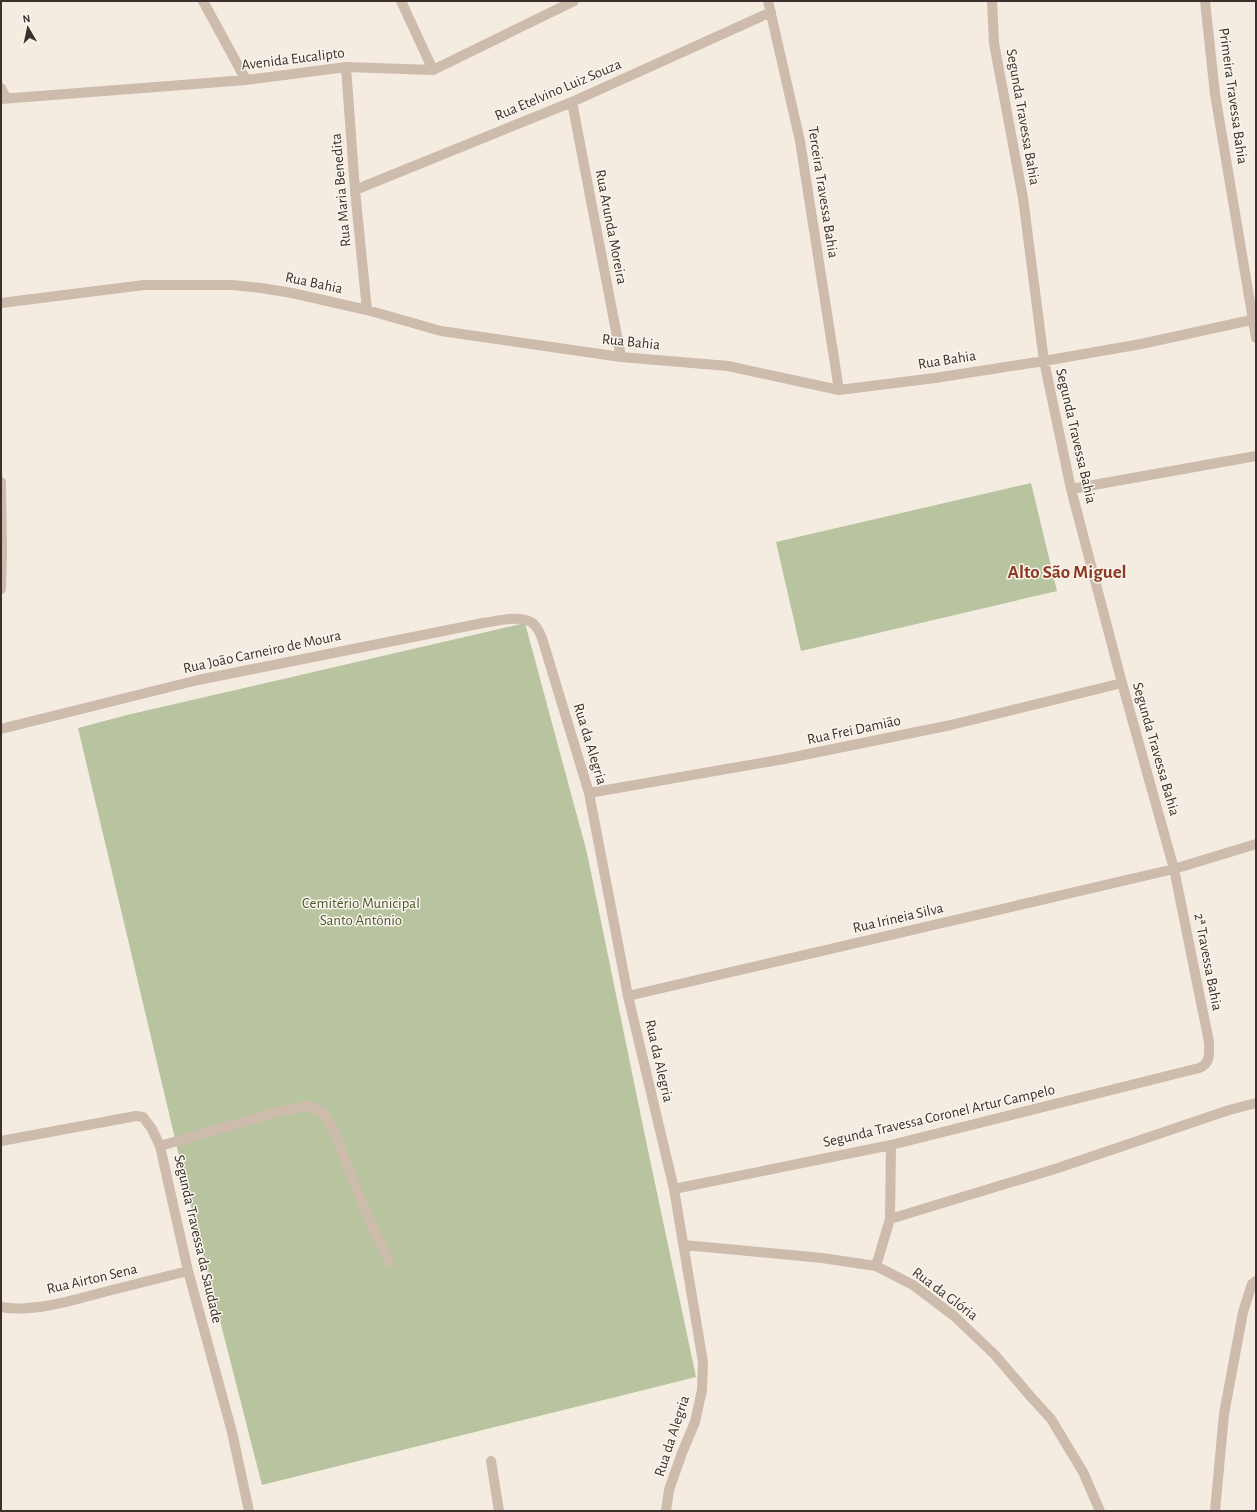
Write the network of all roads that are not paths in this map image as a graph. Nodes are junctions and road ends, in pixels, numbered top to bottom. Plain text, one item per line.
1 (203, 1) edge
2 (401, 1) edge
3 (574, 1) edge
4 (768, 1) edge
5 (992, 1) edge
6 (1205, 1) edge
7 (771, 12) junction
8 (346, 67) junction
9 (433, 70) junction
10 (246, 80) junction
11 (1, 88) edge
12 (4, 99) edge
13 (572, 102) junction
14 (355, 190) junction
15 (1, 303) edge
16 (367, 310) junction
17 (1254, 319) edge
18 (1256, 338) edge
19 (621, 356) junction
20 (1044, 361) junction
21 (839, 390) junction
22 (1256, 456) edge
23 (1, 482) edge
24 (1072, 489) junction
25 (1, 589) edge
26 (532, 623) joint
27 (1122, 683) junction
28 (1, 729) edge
29 (589, 794) junction
30 (1256, 844) edge
31 (1174, 869) junction
32 (628, 996) junction
33 (1208, 1061) joint
34 (1256, 1103) edge
35 (1, 1141) edge
36 (891, 1145) junction
37 (160, 1146) junction
38 (674, 1189) junction
39 (890, 1219) junction
40 (684, 1245) junction
41 (389, 1262) dead end
42 (876, 1266) junction
43 (188, 1271) junction
44 (1256, 1281) edge
45 (1, 1307) edge
46 (491, 1461) dead end
47 (249, 1511) edge
48 (499, 1511) edge
49 (666, 1511) edge
50 (1100, 1511) edge
51 (1215, 1511) edge

1 - 10 street
2 - 9 street
3 - 9 street, Avenida Eucalipto
4 - 7 street, Terceira Travessa Bahia
5 - 20 street, Segunda Travessa Bahia
6 - 17 street, Primeira Travessa Bahia
7 - 13 street, Rua Etelvino Luiz Souza
7 - 21 street, Terceira Travessa Bahia
8 - 9 street, Avenida Eucalipto
8 - 10 street, Avenida Eucalipto
8 - 14 street, Rua Maria Benedita
10 - 12 street, Avenida Eucalipto
11 - 12 street
13 - 14 street, Rua Etelvino Luiz Souza
13 - 19 street, Rua Arunda Moreira
14 - 16 street, Rua Maria Benedita
15 - 16 street, Rua Bahia
16 - 19 street, Rua Bahia
17 - 18 street, Primeira Travessa Bahia
17 - 20 street, Rua Bahia
19 - 21 street, Rua Bahia
20 - 21 street, Rua Bahia
20 - 24 street, Segunda Travessa Bahia
22 - 24 street
23 - 25 street
24 - 27 street, Segunda Travessa Bahia
26 - 28 street, Rua João Carneiro de Moura
26 - 29 street, Rua da Alegria
27 - 29 street, Rua Frei Damião
27 - 31 street, Segunda Travessa Bahia
29 - 32 street, Rua da Alegria
30 - 31 street, Rua Irineia Silva
31 - 32 street, Rua Irineia Silva
31 - 33 street, 2ª Travessa Bahia
32 - 38 street, Rua da Alegria
33 - 36 street, Segunda Travessa Coronel Artur Campelo
34 - 39 street
35 - 37 street, Segunda Travessa da Saudade
36 - 38 street, Segunda Travessa Coronel Artur Campelo
36 - 39 street
37 - 41 street
37 - 43 street, Segunda Travessa da Saudade
38 - 40 street, Rua da Alegria
39 - 42 street
40 - 42 street, Rua da Glória
40 - 49 street, Rua da Alegria
42 - 50 street, Rua da Glória
43 - 45 street, Rua Airton Sena
43 - 47 street, Segunda Travessa da Saudade
44 - 51 street
46 - 48 street

